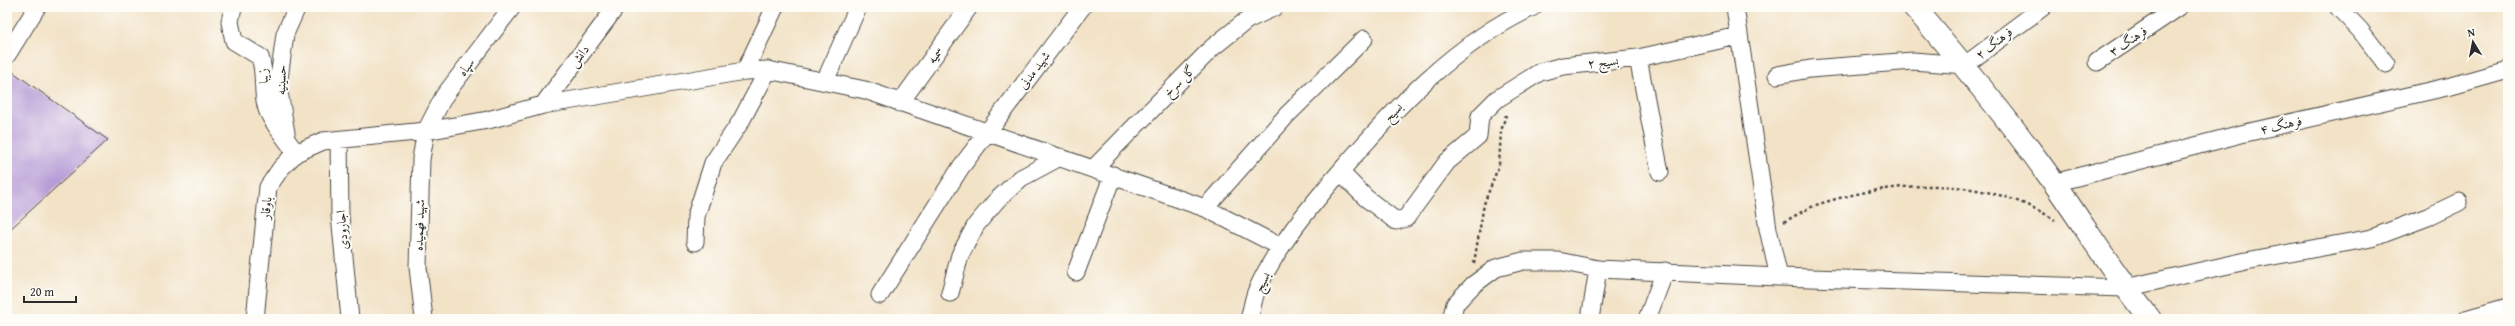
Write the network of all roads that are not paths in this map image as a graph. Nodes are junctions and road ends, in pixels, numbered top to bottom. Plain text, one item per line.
1 (37, 7) edge
2 (233, 7) edge
3 (297, 7) edge
4 (512, 7) edge
5 (616, 7) edge
6 (775, 7) edge
7 (858, 7) edge
8 (969, 7) edge
9 (1082, 7) edge
10 (1275, 7) edge
11 (1533, 7) edge
12 (1735, 7) edge
13 (1914, 7) edge
14 (2043, 7) edge
15 (2179, 7) edge
16 (2338, 7) edge
17 (1738, 36) junction
18 (1364, 39) dead end
19 (7, 55) edge
20 (1638, 58) junction
21 (2097, 62) dead end
22 (2386, 64) dead end
23 (1965, 65) junction
24 (768, 70) junction
25 (2508, 70) edge
26 (746, 71) junction
27 (1777, 74) dead end
28 (825, 81) junction
29 (900, 103) junction
30 (543, 105) junction
31 (426, 131) junction
32 (987, 133) junction
33 (339, 140) junction
34 (296, 152) junction
35 (1060, 157) junction
36 (1094, 168) junction
37 (1340, 172) junction
38 (1660, 172) dead end
39 (1113, 175) junction
40 (2054, 183) junction
41 (2459, 202) dead end
42 (1205, 208) junction
43 (696, 242) dead end
44 (1281, 247) junction
45 (1598, 269) junction
46 (1665, 271) junction
47 (1076, 272) dead end
48 (1778, 277) junction
49 (2125, 288) junction
50 (950, 293) dead end
51 (880, 295) dead end
52 (2508, 307) edge
53 (255, 319) edge
54 (350, 319) edge
55 (424, 319) edge
56 (1250, 319) edge
57 (1451, 319) edge
58 (1590, 319) edge
59 (1648, 319) edge
60 (2150, 319) edge
61 (2466, 319) edge

1 - 19 street
2 - 34 street, زیبا
3 - 34 street, حسینیه
4 - 31 street, سپاه
5 - 30 street, دانش
6 - 26 street
7 - 28 street
8 - 29 street, سمیه
9 - 32 street, شهید مدنی
10 - 36 street, گل سرخ
11 - 37 street, بسیح
12 - 17 street
13 - 23 main road
14 - 23 street, فرهنگ ۲
15 - 21 street, فرهنگ ۳
16 - 22 street
17 - 20 street, بسیج ۲
17 - 48 street
18 - 42 street
20 - 37 street, بسیج ۲
20 - 38 street
23 - 27 street
23 - 40 main road
24 - 26 street, باوقار
24 - 28 street, باوقار
24 - 43 street
25 - 40 street, فرهنگ ۴
26 - 30 street, باوقار
28 - 29 street, باوقار
29 - 32 street, باوقار
30 - 31 street, باوقار
31 - 33 street, باوقار
31 - 55 street, شهید فهمیده
32 - 35 street, باوقار
32 - 51 street, شهید مدنی
33 - 34 street, باوقار
33 - 54 street, اجارودی
34 - 53 street, باوقار
35 - 36 street, باوقار
35 - 50 street
36 - 39 street, باوقار
37 - 44 street, بسیح
39 - 42 street, باوقار
39 - 47 street
40 - 49 main road
41 - 49 street
42 - 44 street, باوقار
44 - 56 street, بسیج
45 - 46 street
45 - 57 street
45 - 58 street
46 - 48 street
46 - 59 street
48 - 49 street
49 - 60 main road
52 - 61 street

